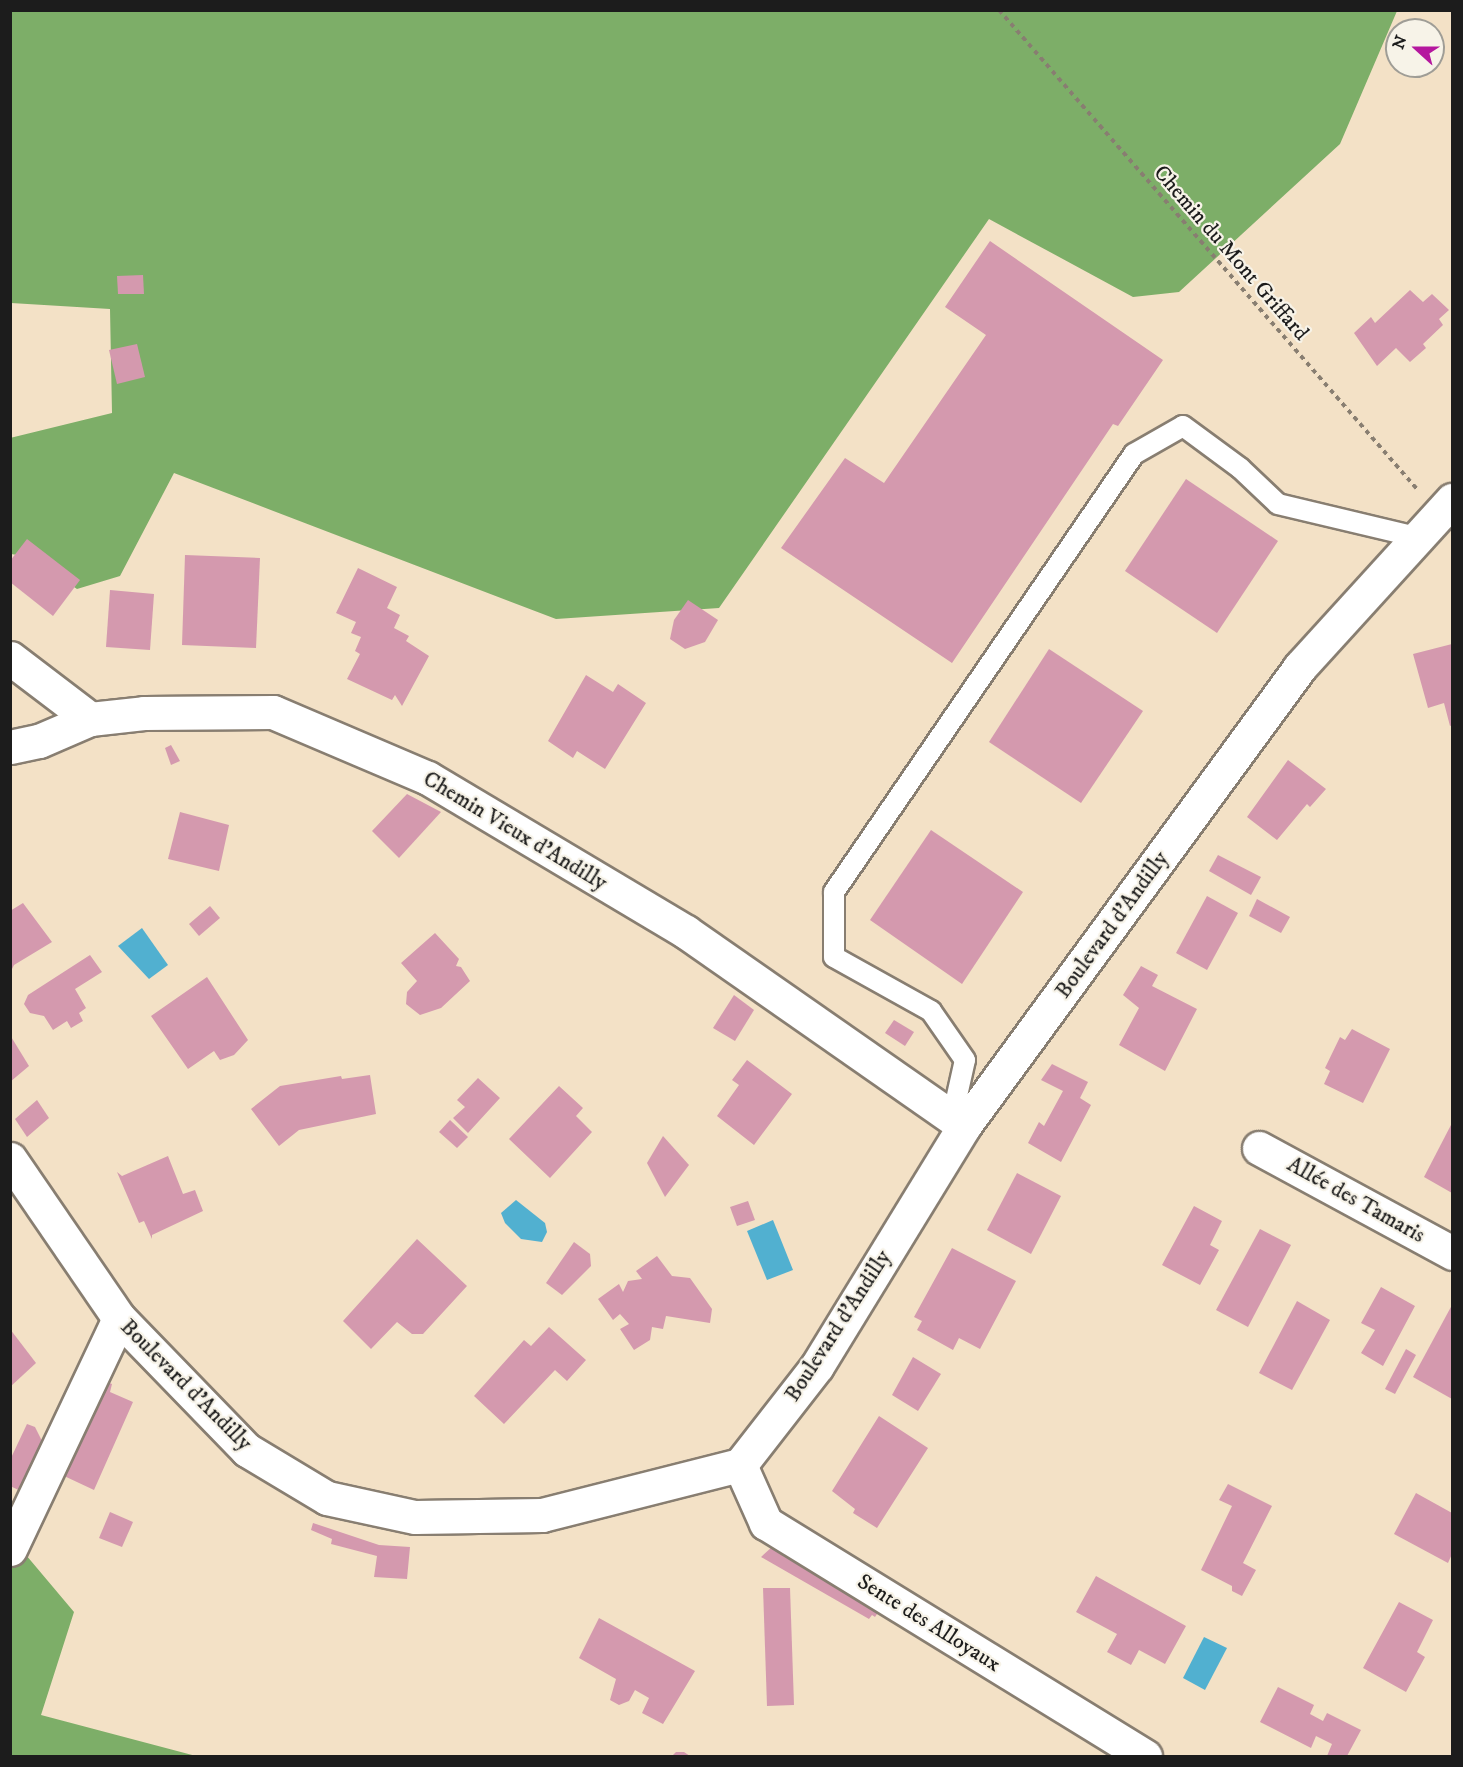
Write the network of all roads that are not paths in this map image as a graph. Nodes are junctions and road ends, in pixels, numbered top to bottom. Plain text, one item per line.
1 (1442, 520) edge
2 (10, 658) edge
3 (90, 719) junction
4 (10, 747) edge
5 (958, 1122) junction
6 (1259, 1148) dead end
7 (10, 1159) edge
8 (1452, 1253) edge
9 (119, 1318) junction
10 (740, 1465) junction
11 (10, 1550) edge
12 (1145, 1756) edge

1 - 5 street, Boulevard d'Andilly
1 - 5 lane
2 - 3 street
3 - 4 street, Chemin Vieux d'Andilly
3 - 5 street, Chemin Vieux d'Andilly
5 - 10 street, Boulevard d'Andilly
6 - 8 street, Allée des Tamaris
7 - 9 street, Boulevard d'Andilly
9 - 10 street, Boulevard d'Andilly
9 - 11 street
10 - 12 street, Sente des Alloyaux

